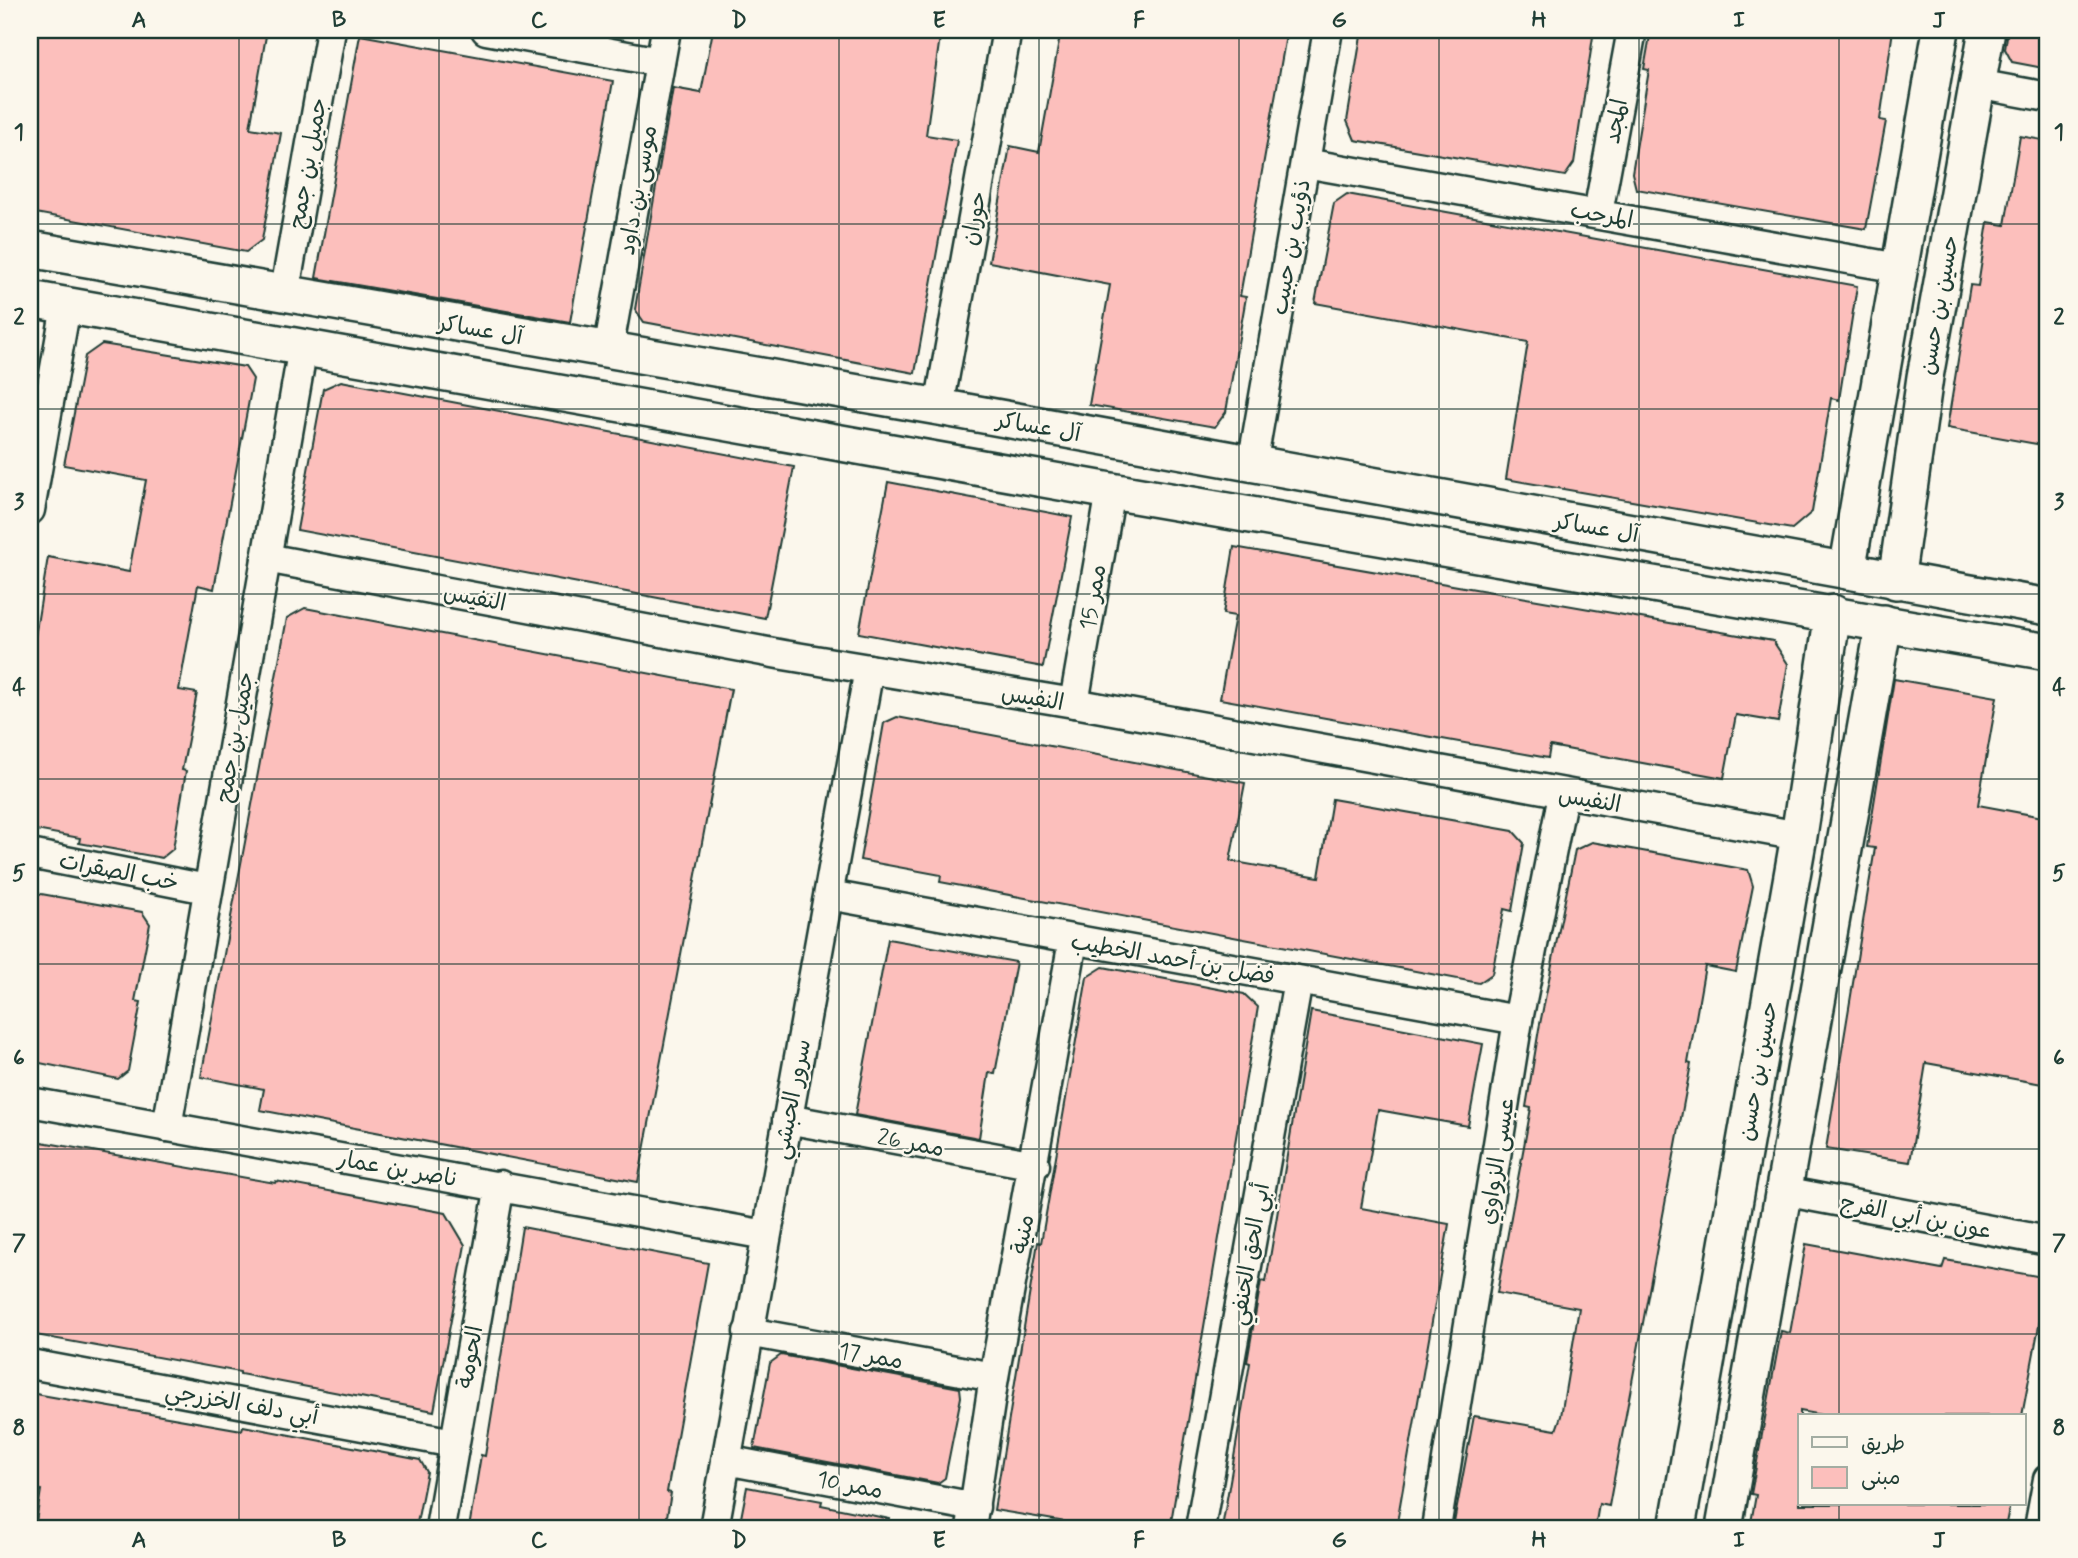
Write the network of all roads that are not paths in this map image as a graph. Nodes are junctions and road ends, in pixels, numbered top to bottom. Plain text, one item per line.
1 (331, 30) edge
2 (486, 30) edge
3 (666, 30) edge
4 (1007, 30) edge
5 (1328, 30) edge
6 (1632, 30) edge
7 (1941, 30) edge
8 (1987, 30) edge
9 (660, 62) junction
10 (1977, 84) junction
11 (2048, 97) edge
12 (1305, 163) junction
13 (1598, 213) junction
14 (30, 249) edge
15 (1899, 268) junction
16 (284, 296) junction
17 (30, 299) edge
18 (66, 306) junction
19 (303, 347) junction
20 (608, 351) junction
21 (1881, 370) junction
22 (1925, 377) junction
23 (855, 395) junction
24 (939, 407) junction
25 (846, 442) junction
26 (1252, 465) junction
27 (1863, 487) junction
28 (1111, 491) junction
29 (1908, 493) junction
30 (30, 510) edge
31 (266, 558) junction
32 (1847, 571) junction
33 (1896, 581) junction
34 (2048, 607) edge
35 (1833, 613) junction
36 (1884, 623) junction
37 (2048, 652) edge
38 (869, 669) junction
39 (1074, 703) junction
40 (1563, 794) junction
41 (1799, 836) junction
42 (30, 854) edge
43 (207, 889) junction
44 (829, 895) junction
45 (1073, 941) junction
46 (1298, 981) junction
47 (1518, 1020) junction
48 (30, 1102) edge
49 (787, 1119) junction
50 (167, 1128) junction
51 (1035, 1165) junction
52 (500, 1185) junction
53 (1783, 1191) junction
54 (766, 1235) junction
55 (2048, 1241) edge
56 (748, 1332) junction
57 (30, 1364) edge
58 (994, 1377) junction
59 (454, 1443) junction
60 (726, 1461) junction
61 (2048, 1479) edge
62 (973, 1518) edge
63 (440, 1528) edge
64 (713, 1528) edge
65 (1200, 1528) edge
66 (1436, 1528) edge
67 (1677, 1528) edge
68 (1724, 1528) edge
69 (2039, 1528) edge

1 - 16 street, جميل بن جمح
2 - 9 street
3 - 9 street, موسى بن داود
4 - 24 street, حوران
5 - 12 street, ذؤيب بن حبيب
6 - 13 street, المجد
7 - 15 street, حسين بن حسن
8 - 10 street, حسين بن حسن
9 - 20 street, موسى بن داود
10 - 11 street
10 - 22 street, حسين بن حسن
12 - 13 street, المرحب
12 - 26 street, ذؤيب بن حبيب
13 - 15 street, المرحب
14 - 16 street, آل عساكر
15 - 21 street, حسين بن حسن
16 - 20 street, آل عساكر
17 - 18 street, آل عساكر
18 - 19 street, آل عساكر
18 - 30 street
19 - 25 street, آل عساكر
19 - 31 street, جميل بن جمح
20 - 23 street, آل عساكر
21 - 22 street
21 - 27 street, حسين بن حسن
22 - 29 street, حسين بن حسن
23 - 24 street, آل عساكر
23 - 25 street
24 - 26 street, آل عساكر
25 - 28 street, آل عساكر
26 - 32 street, آل عساكر
27 - 29 street
27 - 32 street, حسين بن حسن
28 - 35 street, آل عساكر
28 - 39 street, ممر 15
29 - 33 street, حسين بن حسن
31 - 38 street, النفيس
31 - 43 street, جميل بن جمح
32 - 33 street, آل عساكر
33 - 34 street, آل عساكر
35 - 36 street, آل عساكر
35 - 41 street, حسين بن حسن
36 - 37 street, آل عساكر
36 - 53 street, حسين بن حسن
38 - 39 street, النفيس
38 - 44 street, سرور الحبشي
39 - 40 street, النفيس
40 - 41 street, النفيس
40 - 47 street, عيسى الزواوي
41 - 67 street, حسين بن حسن
42 - 43 street, خب الصقرات
43 - 50 street, جميل بن جمح
44 - 45 street, فضل بن أحمد الخطيب
44 - 49 street, سرور الحبشي
45 - 46 street, فضل بن أحمد الخطيب
45 - 51 street, منية
46 - 47 street, فضل بن أحمد الخطيب
46 - 65 street, أبي الحق الحنفي
47 - 66 street, عيسى الزواوي
48 - 50 street, ناصر بن عمار
49 - 51 street, ممر 26
49 - 54 street, سرور الحبشي
50 - 52 street, ناصر بن عمار
51 - 58 street, منية
52 - 54 street, ناصر بن عمار
52 - 59 street, الحومة
53 - 55 street, عون بن أبي الفرج
53 - 68 street, حسين بن حسن
54 - 56 street, سرور الحبشي
56 - 58 street, ممر 17
56 - 60 street, سرور الحبشي
57 - 59 street, أبي دلف الخزرجي
58 - 62 street, منية
59 - 63 street, الحومة
60 - 62 street, ممر 10
60 - 64 street, سرور الحبشي
61 - 69 street

